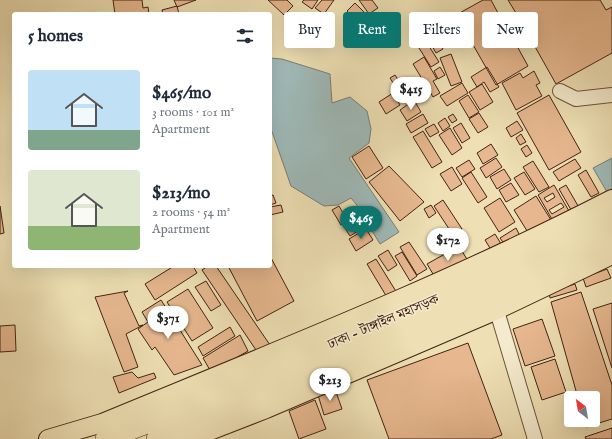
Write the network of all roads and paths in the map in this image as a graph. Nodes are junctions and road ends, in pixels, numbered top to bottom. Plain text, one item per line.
1 (560, 91) dead end
2 (612, 95) edge
3 (612, 199) edge
4 (612, 216) edge
5 (612, 236) edge
6 (611, 258) edge
7 (571, 265) junction
8 (494, 301) junction
9 (48, 439) edge
10 (106, 439) edge
11 (157, 439) edge
12 (189, 439) edge
13 (535, 439) edge

1 - 2 lane
3 - 9 main road
4 - 10 highway, ঢাকা - টাঙ্গাইল মহাসড়ক
5 - 7 highway, ঢাকা - টাঙ্গাইল মহাসড়ক
6 - 7 main road
7 - 8 highway, ঢাকা - টাঙ্গাইল মহাসড়ক
8 - 11 highway, ঢাকা - টাঙ্গাইল মহাসড়ক
8 - 12 main road
8 - 13 lane

